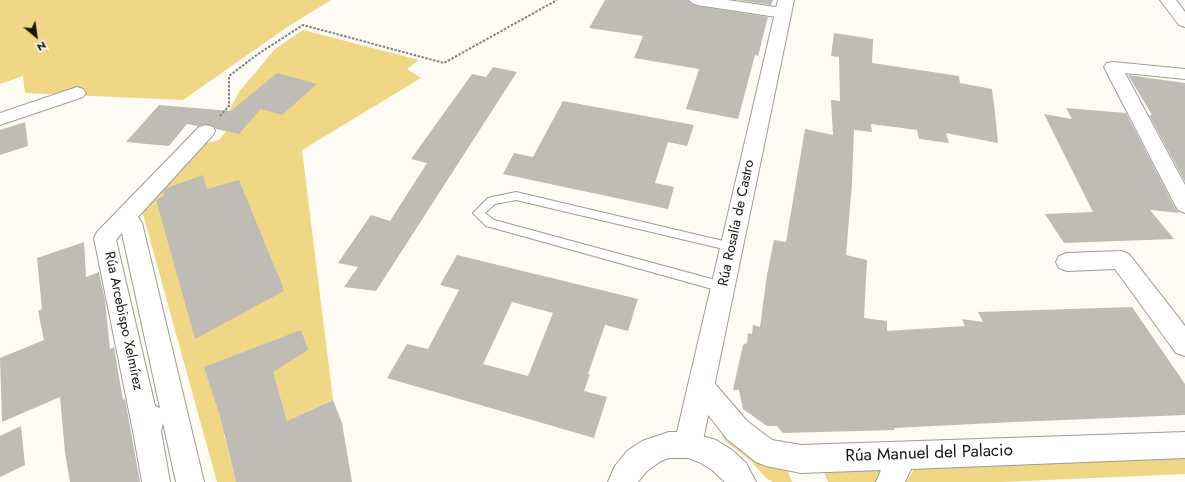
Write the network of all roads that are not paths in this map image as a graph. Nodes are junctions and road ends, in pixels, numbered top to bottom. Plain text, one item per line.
1 (697, 0) edge
2 (1168, 0) edge
3 (785, 7) edge
4 (1185, 22) edge
5 (1185, 74) edge
6 (77, 92) dead end
7 (0, 119) edge
8 (206, 131) road end
9 (1185, 205) edge
10 (131, 222) dead end
11 (732, 247) junction
12 (1067, 262) dead end
13 (723, 287) junction
14 (1185, 345) edge
15 (164, 372) junction
16 (701, 386) junction
17 (147, 431) junction
18 (688, 445) junction
19 (1185, 445) edge
20 (903, 456) junction
21 (156, 482) edge
22 (190, 482) edge
23 (622, 482) edge
24 (742, 482) edge
25 (890, 482) edge

1 - 3 main road
2 - 4 main road
3 - 11 main road, Rúa Rosalía de Castro
5 - 9 main road
6 - 7 main road
8 - 17 main road, Rúa Arcebispo Xelmírez
10 - 15 main road, Rúa Arcebispo Xelmírez
11 - 13 main road, Rúa Rosalía de Castro
11 - 13 lane
12 - 14 main road
13 - 16 main road, Rúa Rosalía de Castro
15 - 17 main road, Rúa Arcebispo Xelmírez
15 - 22 main road, Rúa Arcebispo Xelmírez
16 - 18 main road, Rúa Rosalía de Castro
16 - 20 main road, Rúa Manuel del Palacio
17 - 21 main road, Rúa Arcebispo Xelmírez
18 - 23 main road
18 - 24 main road
19 - 20 main road, Rúa Manuel del Palacio
20 - 25 main road

